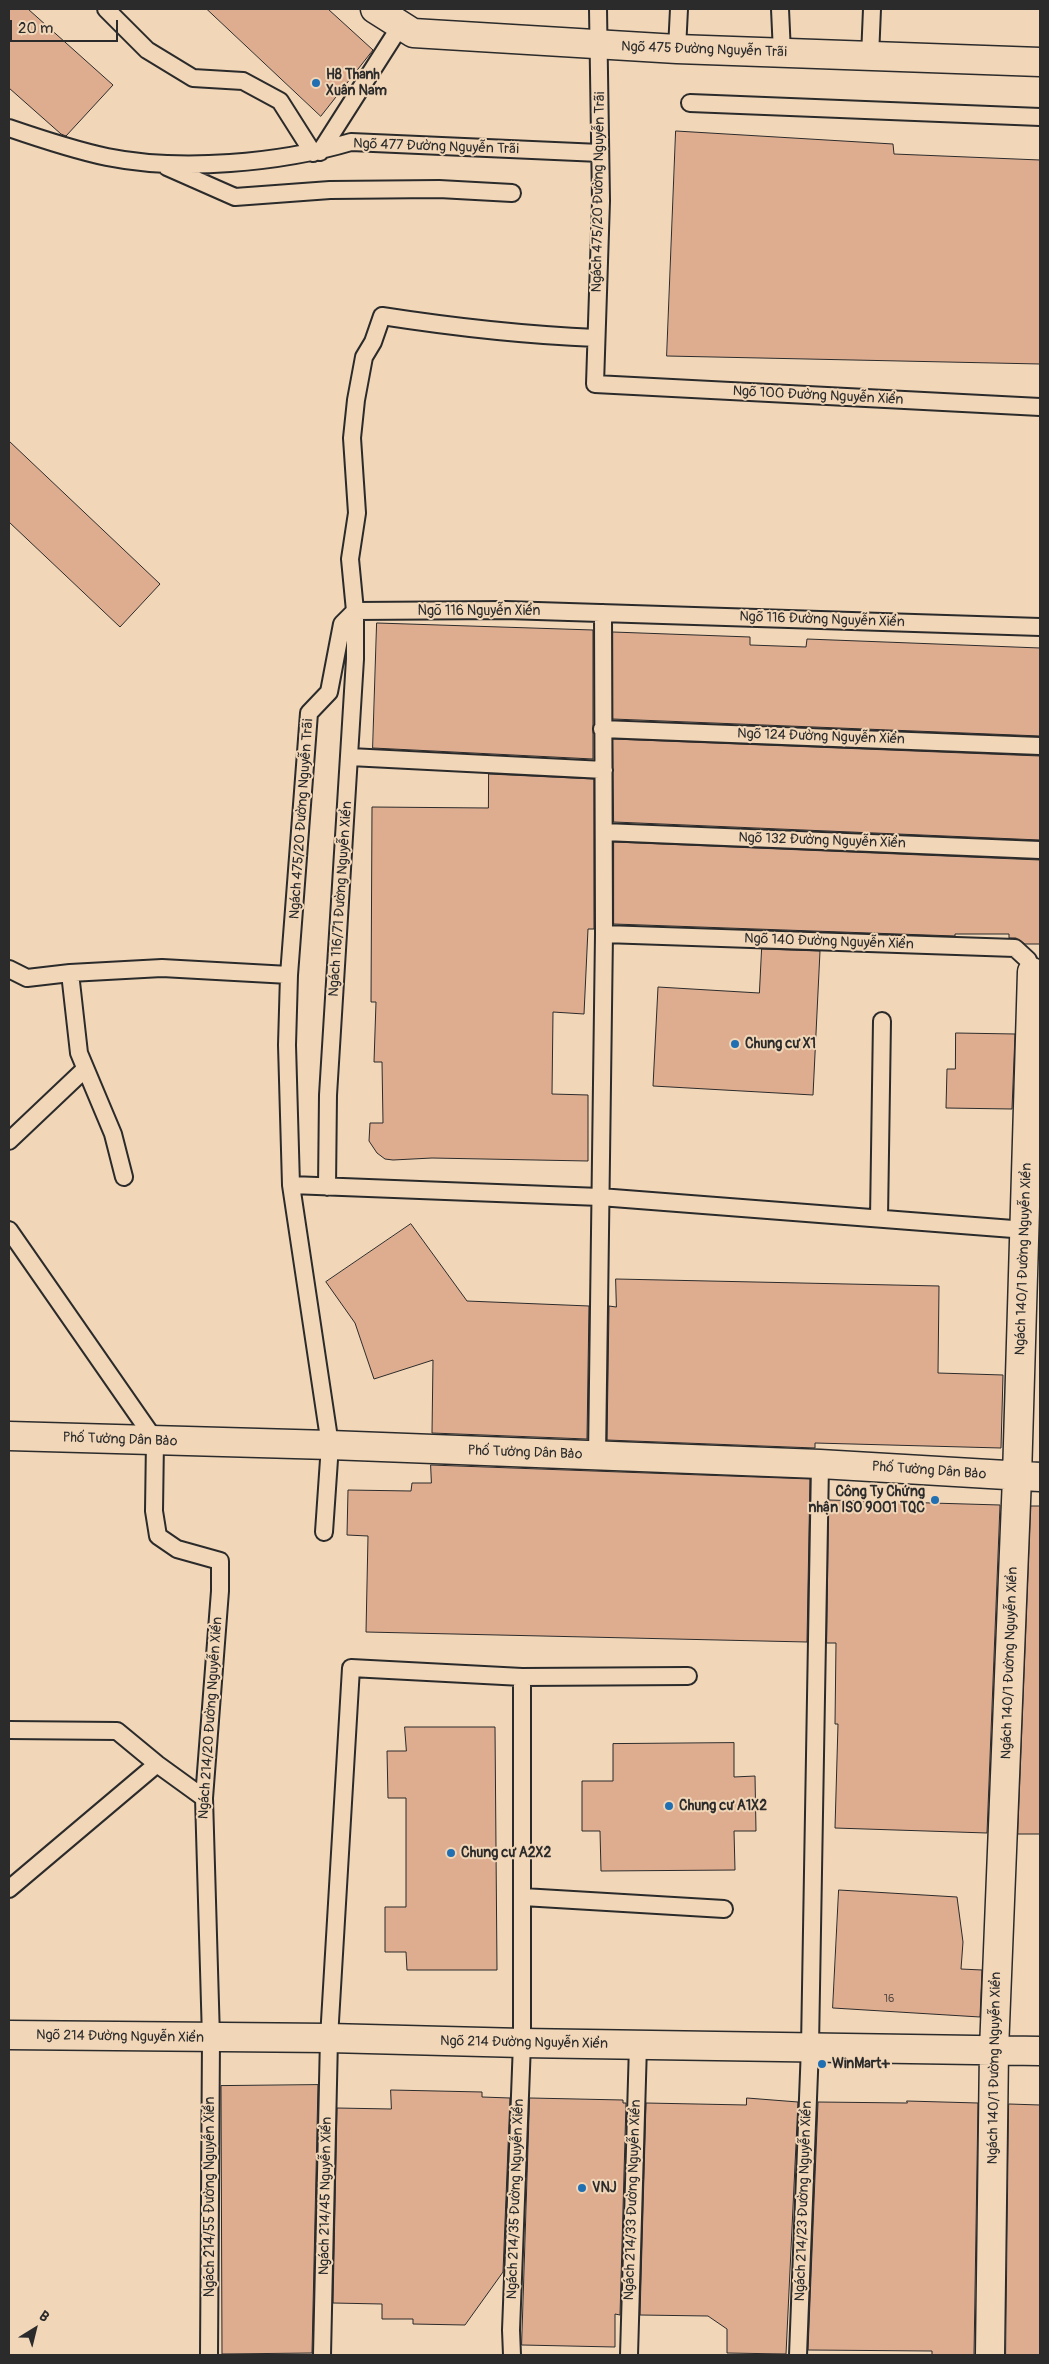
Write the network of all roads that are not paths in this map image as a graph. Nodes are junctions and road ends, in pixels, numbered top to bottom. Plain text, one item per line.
1 (106, 9) edge
2 (375, 9) edge
3 (598, 9) edge
4 (679, 9) edge
5 (780, 9) edge
6 (872, 9) edge
7 (401, 26) junction
8 (600, 45) junction
9 (678, 49) junction
10 (782, 54) junction
11 (870, 56) junction
12 (1040, 62) edge
13 (690, 103) dead end
14 (1040, 118) edge
15 (9, 128) edge
16 (316, 152) junction
17 (600, 153) junction
18 (158, 163) junction
19 (512, 193) dead end
20 (596, 338) junction
21 (595, 384) joint
22 (1040, 407) edge
23 (355, 611) junction
24 (603, 613) junction
25 (1040, 627) edge
26 (602, 729) junction
27 (1040, 746) edge
28 (350, 757) junction
29 (604, 770) junction
30 (604, 832) junction
31 (1040, 850) edge
32 (604, 934) junction
33 (9, 969) edge
34 (1036, 972) edge
35 (70, 973) junction
36 (290, 975) junction
37 (882, 1021) dead end
38 (85, 1069) junction
39 (9, 1141) edge
40 (124, 1177) dead end
41 (291, 1185) junction
42 (327, 1188) junction
43 (600, 1197) junction
44 (879, 1218) junction
45 (9, 1230) edge
46 (1026, 1230) junction
47 (9, 1436) edge
48 (155, 1440) junction
49 (330, 1446) junction
50 (597, 1456) junction
51 (820, 1464) junction
52 (1029, 1477) edge
53 (324, 1532) dead end
54 (688, 1676) dead end
55 (522, 1677) junction
56 (9, 1730) edge
57 (157, 1764) junction
58 (204, 1798) junction
59 (9, 1889) edge
60 (523, 1897) junction
61 (724, 1909) dead end
62 (9, 2035) edge
63 (212, 2038) junction
64 (330, 2038) junction
65 (522, 2043) junction
66 (638, 2045) junction
67 (810, 2047) junction
68 (994, 2050) junction
69 (1040, 2051) edge
70 (209, 2355) edge
71 (317, 2355) edge
72 (322, 2355) edge
73 (326, 2355) edge
74 (512, 2355) edge
75 (629, 2355) edge
76 (798, 2355) edge
77 (990, 2355) edge

1 - 16 lane
2 - 7 street, Ngõ 475 Đường Nguyễn Trãi
3 - 8 lane, Ngách 475/20 Đường Nguyễn Trãi
4 - 9 lane
5 - 10 lane
6 - 11 lane
7 - 8 street, Ngõ 475 Đường Nguyễn Trãi
7 - 16 lane
8 - 9 street, Ngõ 475 Đường Nguyễn Trãi
8 - 17 lane, Ngách 475/20 Đường Nguyễn Trãi
9 - 10 street, Ngõ 475 Đường Nguyễn Trãi
10 - 11 street, Ngõ 475 Đường Nguyễn Trãi
11 - 12 street, Ngõ 475 Đường Nguyễn Trãi
13 - 14 lane
15 - 18 lane, Ngõ 477 Đường Nguyễn Trãi
16 - 17 lane, Ngõ 477 Đường Nguyễn Trãi
16 - 18 lane, Ngõ 477 Đường Nguyễn Trãi
17 - 20 lane, Ngách 475/20 Đường Nguyễn Trãi
18 - 19 lane
20 - 21 lane, Ngách 475/20 Đường Nguyễn Trãi
20 - 23 lane
21 - 22 lane, Ngõ 100 Đường Nguyễn Xiển
23 - 24 lane, Ngõ 116 Nguyễn Xiển
23 - 28 lane, Ngách 116/71 Đường Nguyễn Xiển
23 - 36 lane, Ngách 475/20 Đường Nguyễn Trãi
24 - 25 lane, Ngõ 116 Đường Nguyễn Xiển
24 - 26 lane
26 - 27 lane, Ngõ 124 Đường Nguyễn Xiển
26 - 29 lane
28 - 29 lane
28 - 42 lane, Ngách 116/71 Đường Nguyễn Xiển
29 - 30 lane
30 - 31 lane, Ngõ 132 Đường Nguyễn Xiển
30 - 32 lane
32 - 34 lane, Ngõ 140 Đường Nguyễn Xiển
32 - 43 lane
33 - 35 lane
34 - 46 street, Ngách 140/1 Đường Nguyễn Xiển
35 - 36 lane
35 - 38 lane
36 - 41 lane, Ngách 475/20 Đường Nguyễn Trãi
37 - 44 lane
38 - 39 lane
38 - 40 lane
41 - 42 lane
41 - 49 lane, Ngách 475/20 Đường Nguyễn Trãi
42 - 43 lane
43 - 44 lane
43 - 50 lane
44 - 46 lane
45 - 48 lane
46 - 52 street, Ngách 140/1 Đường Nguyễn Xiển
47 - 48 street, Phố Tưởng Dân Bảo
48 - 49 street, Phố Tưởng Dân Bảo
48 - 58 lane, Ngách 214/20 Đường Nguyễn Xiển
49 - 50 street, Phố Tưởng Dân Bảo
49 - 53 lane, Ngách 475/20 Đường Nguyễn Trãi
50 - 51 street, Phố Tưởng Dân Bảo
51 - 52 street, Phố Tưởng Dân Bảo
51 - 67 lane, Ngách 214/23 Đường Nguyễn Xiển
52 - 68 street, Ngách 140/1 Đường Nguyễn Xiển
54 - 55 lane
55 - 60 lane, Ngách 214/35 Đường Nguyễn Xiển
55 - 64 lane, Ngách 214/45 Nguyễn Xiển
56 - 57 lane
57 - 58 lane
57 - 59 lane
58 - 63 lane, Ngách 214/20 Đường Nguyễn Xiển
60 - 61 lane
60 - 65 lane, Ngách 214/35 Đường Nguyễn Xiển
62 - 63 street, Ngõ 214 Đường Nguyễn Xiển
63 - 64 street, Ngõ 214 Đường Nguyễn Xiển
63 - 70 lane, Ngách 214/55 Đường Nguyễn Xiển
64 - 65 street, Ngõ 214 Đường Nguyễn Xiển
64 - 72 lane, Ngách 214/45 Nguyễn Xiển
65 - 66 street, Ngõ 214 Đường Nguyễn Xiển
65 - 74 lane, Ngách 214/35 Đường Nguyễn Xiển
66 - 67 street, Ngõ 214 Đường Nguyễn Xiển
66 - 75 lane, Ngách 214/33 Đường Nguyễn Xiển
67 - 68 street, Ngõ 214 Đường Nguyễn Xiển
67 - 76 lane, Ngách 214/23 Đường Nguyễn Xiển
68 - 69 street, Ngõ 214 Đường Nguyễn Xiển
68 - 77 street, Ngách 140/1 Đường Nguyễn Xiển
71 - 72 lane
72 - 73 lane

